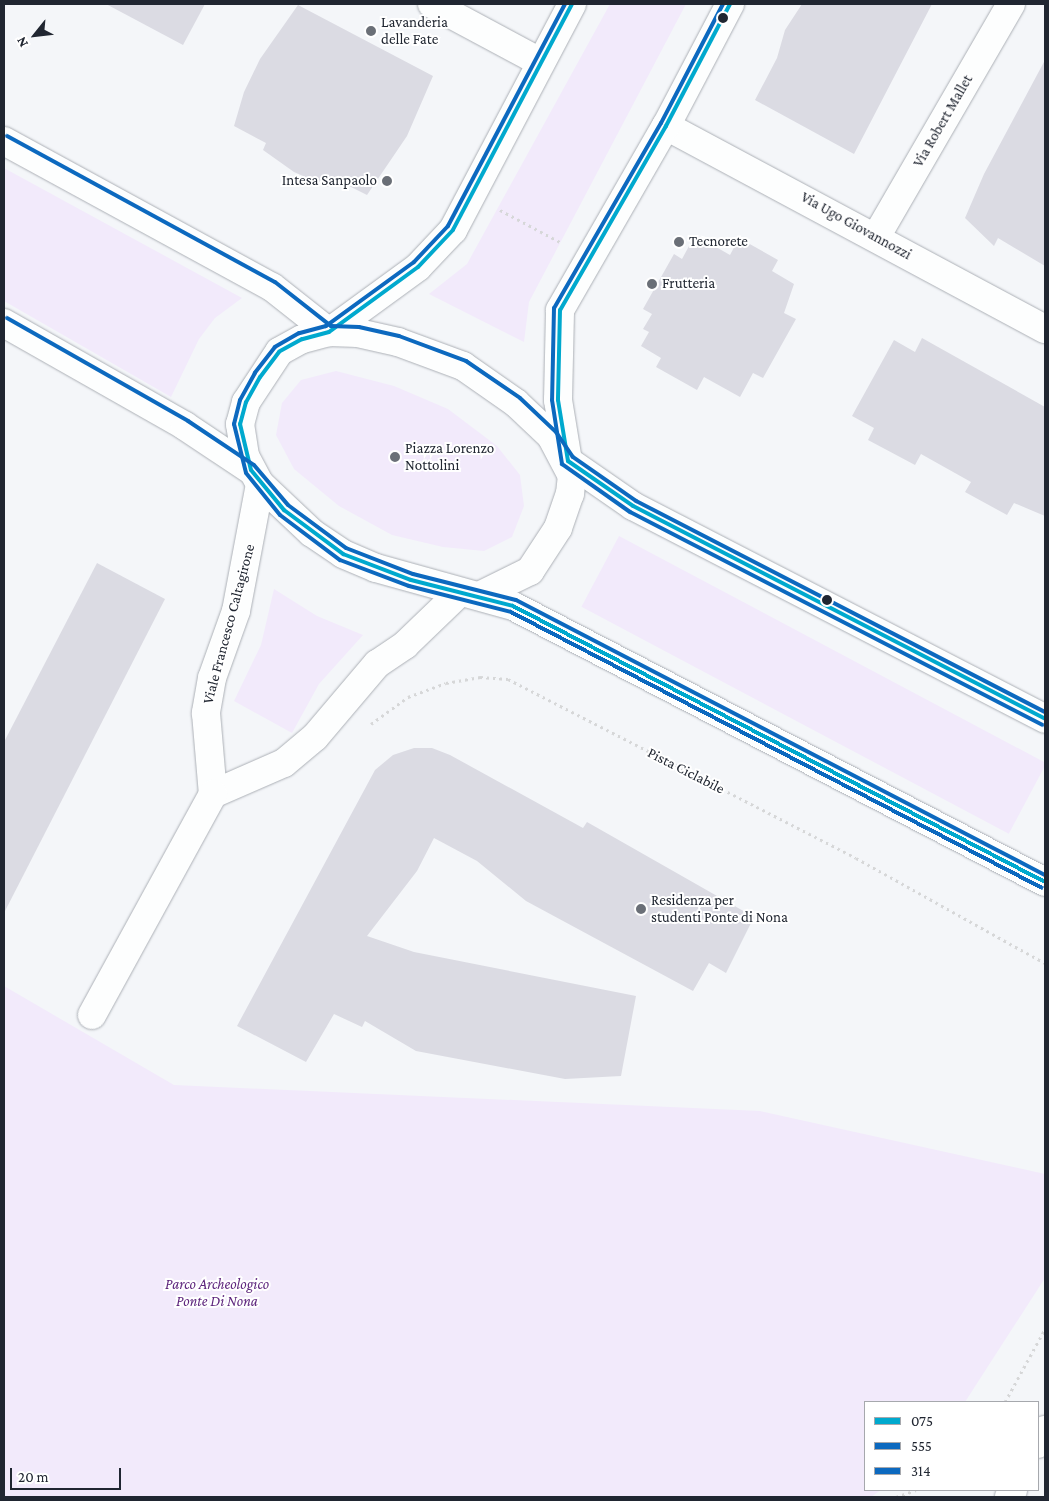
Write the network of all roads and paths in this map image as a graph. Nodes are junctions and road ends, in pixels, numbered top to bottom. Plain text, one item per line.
1 (432, 4) edge
2 (572, 4) edge
3 (730, 4) edge
4 (1011, 4) edge
5 (540, 62) junction
6 (666, 126) junction
7 (4, 142) edge
8 (492, 206) dead end
9 (876, 237) junction
10 (565, 245) dead end
11 (4, 323) edge
12 (1045, 329) edge
13 (329, 332) junction
14 (568, 461) junction
15 (256, 477) junction
16 (469, 594) junction
17 (1045, 719) edge
18 (368, 725) dead end
19 (213, 794) junction
20 (1045, 882) edge
21 (1045, 963) edge
22 (92, 1015) dead end
23 (1045, 1329) edge
24 (1006, 1401) edge
25 (1045, 1430) edge
26 (1039, 1442) edge
27 (913, 1491) edge
28 (896, 1497) edge

1 - 5 street
2 - 5 street
3 - 6 street
4 - 9 street, Via Robert Mallet
5 - 13 street
6 - 9 street, Via Ugo Giovannozzi
6 - 14 street
7 - 13 street
8 - 10 path
9 - 12 street, Via Ugo Giovannozzi
11 - 15 street
13 - 14 street
13 - 15 street
14 - 16 street
14 - 17 street
15 - 16 street
15 - 19 street, Viale Francesco Caltagirone
16 - 19 street
16 - 20 street
18 - 21 path, Pista Ciclabile
19 - 22 street
23 - 24 path
25 - 26 street
27 - 28 path

